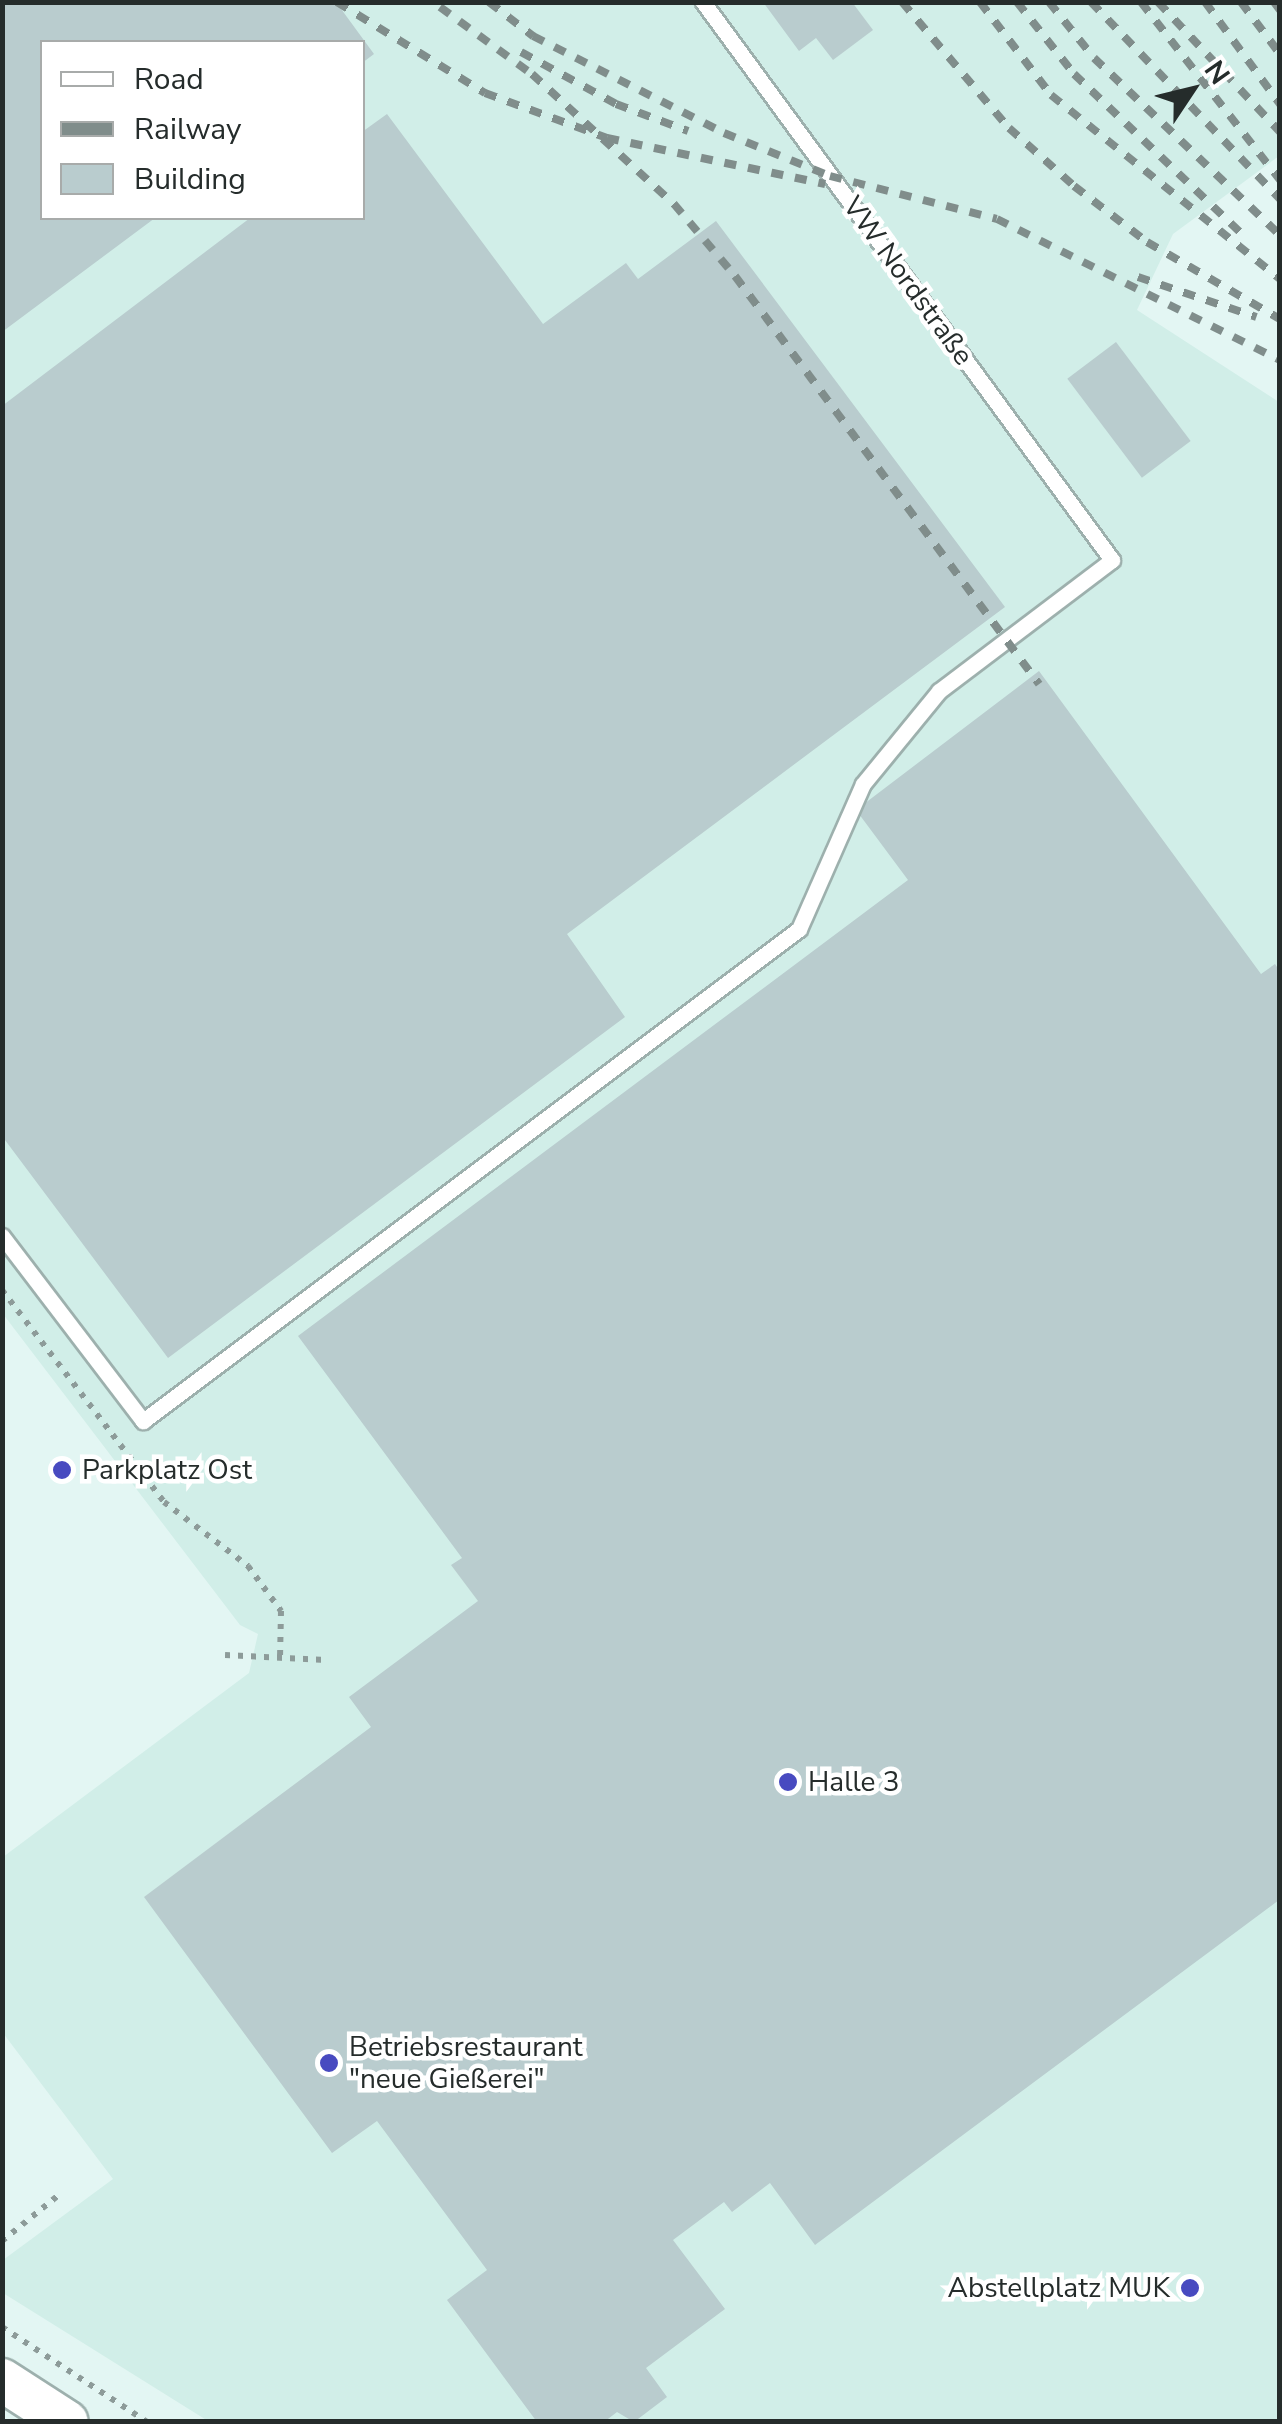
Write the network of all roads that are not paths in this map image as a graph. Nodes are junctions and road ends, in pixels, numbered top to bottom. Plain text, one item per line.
1 (703, 2) edge
2 (2, 1236) edge
3 (2, 2380) edge
4 (67, 2422) edge

1 - 2 lane, VW Nordstraße
3 - 4 main road

